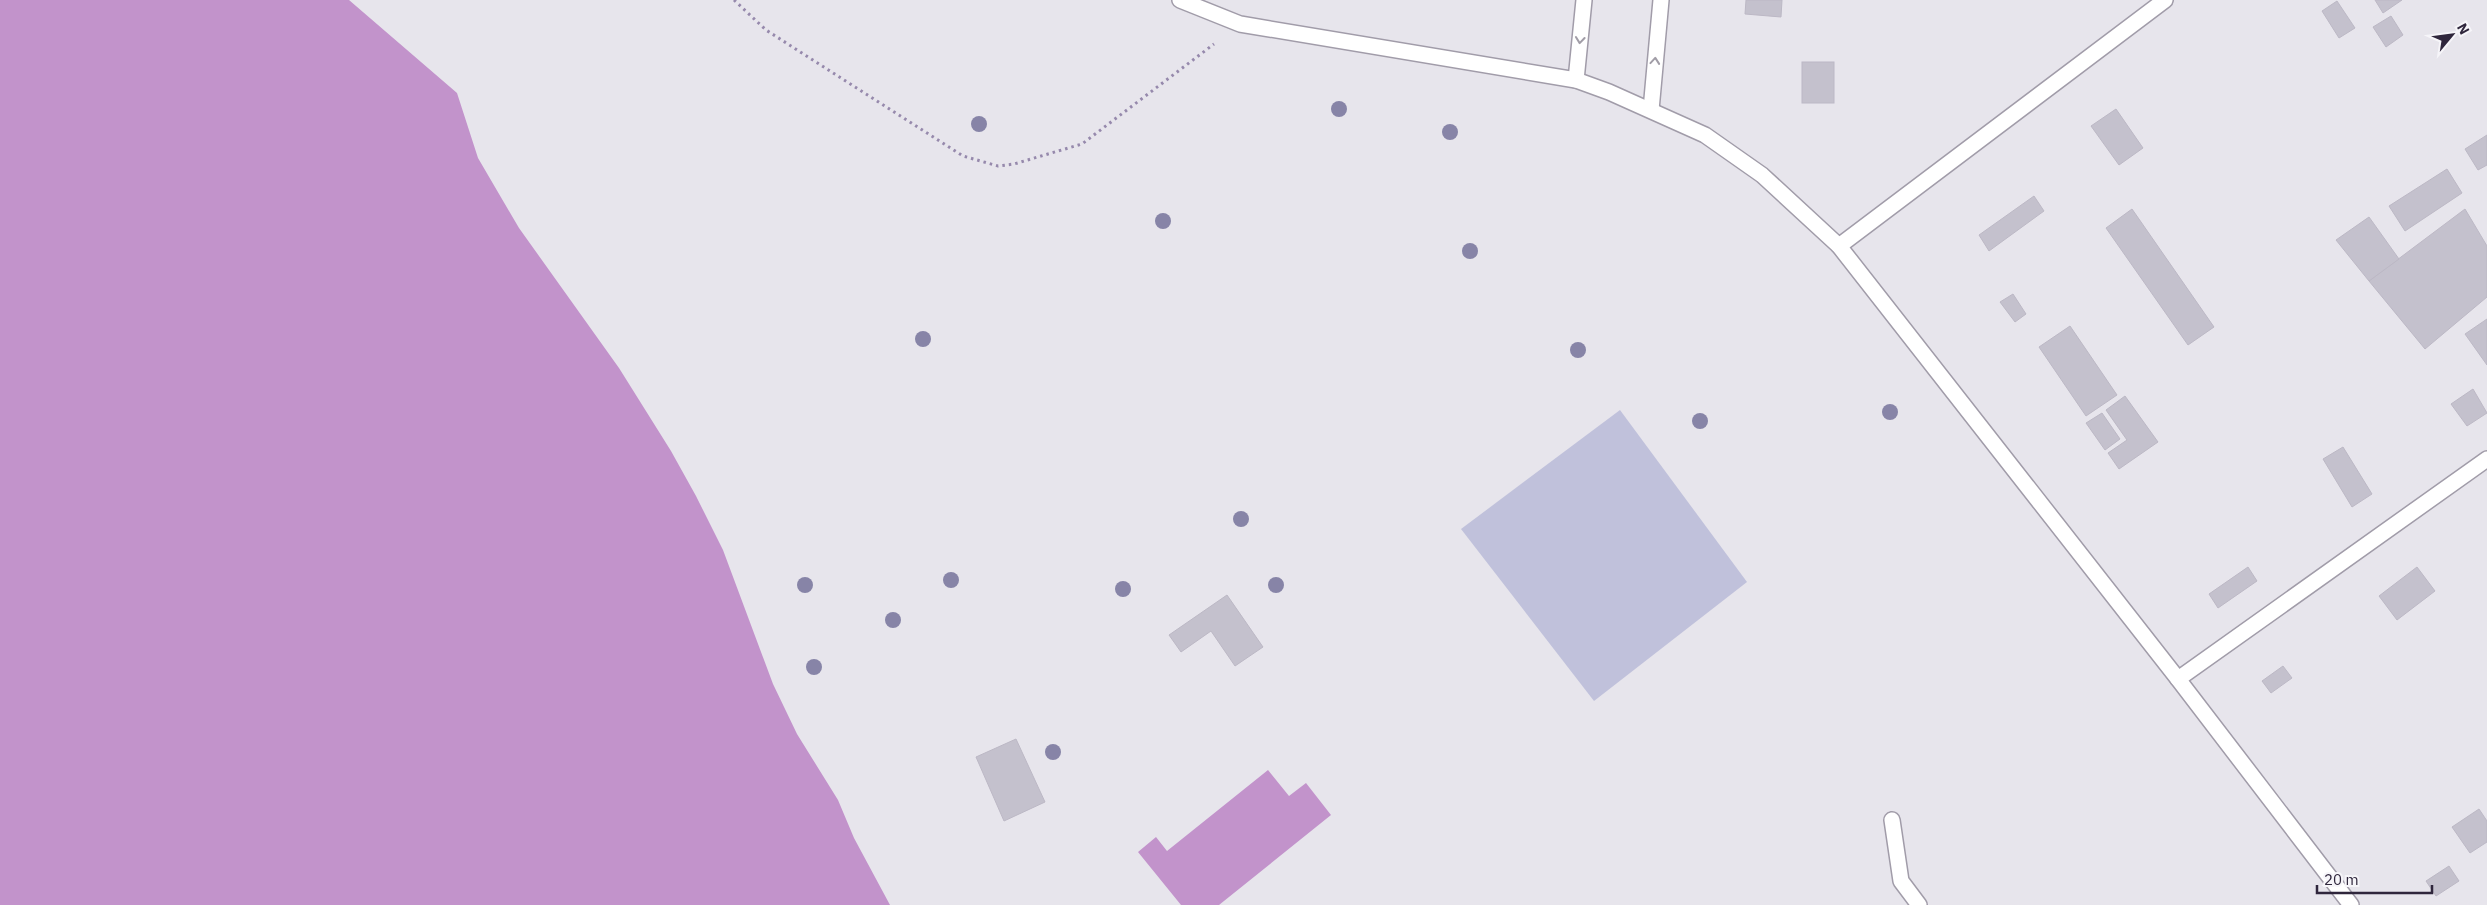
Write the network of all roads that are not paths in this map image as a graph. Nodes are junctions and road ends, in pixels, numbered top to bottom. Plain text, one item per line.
1 (1180, 0) edge
2 (1584, 0) edge
3 (1661, 0) edge
4 (2165, 0) edge
5 (1576, 80) junction
6 (1651, 110) junction
7 (1838, 246) junction
8 (2487, 459) edge
9 (2178, 679) junction
10 (1892, 820) dead end
11 (1919, 905) edge
12 (2351, 905) edge

1 - 5 street
2 -> 5 street
6 -> 3 street
4 - 7 street
5 - 6 street
6 - 7 street
7 - 9 street
8 - 9 street
9 - 12 street
10 - 11 street

